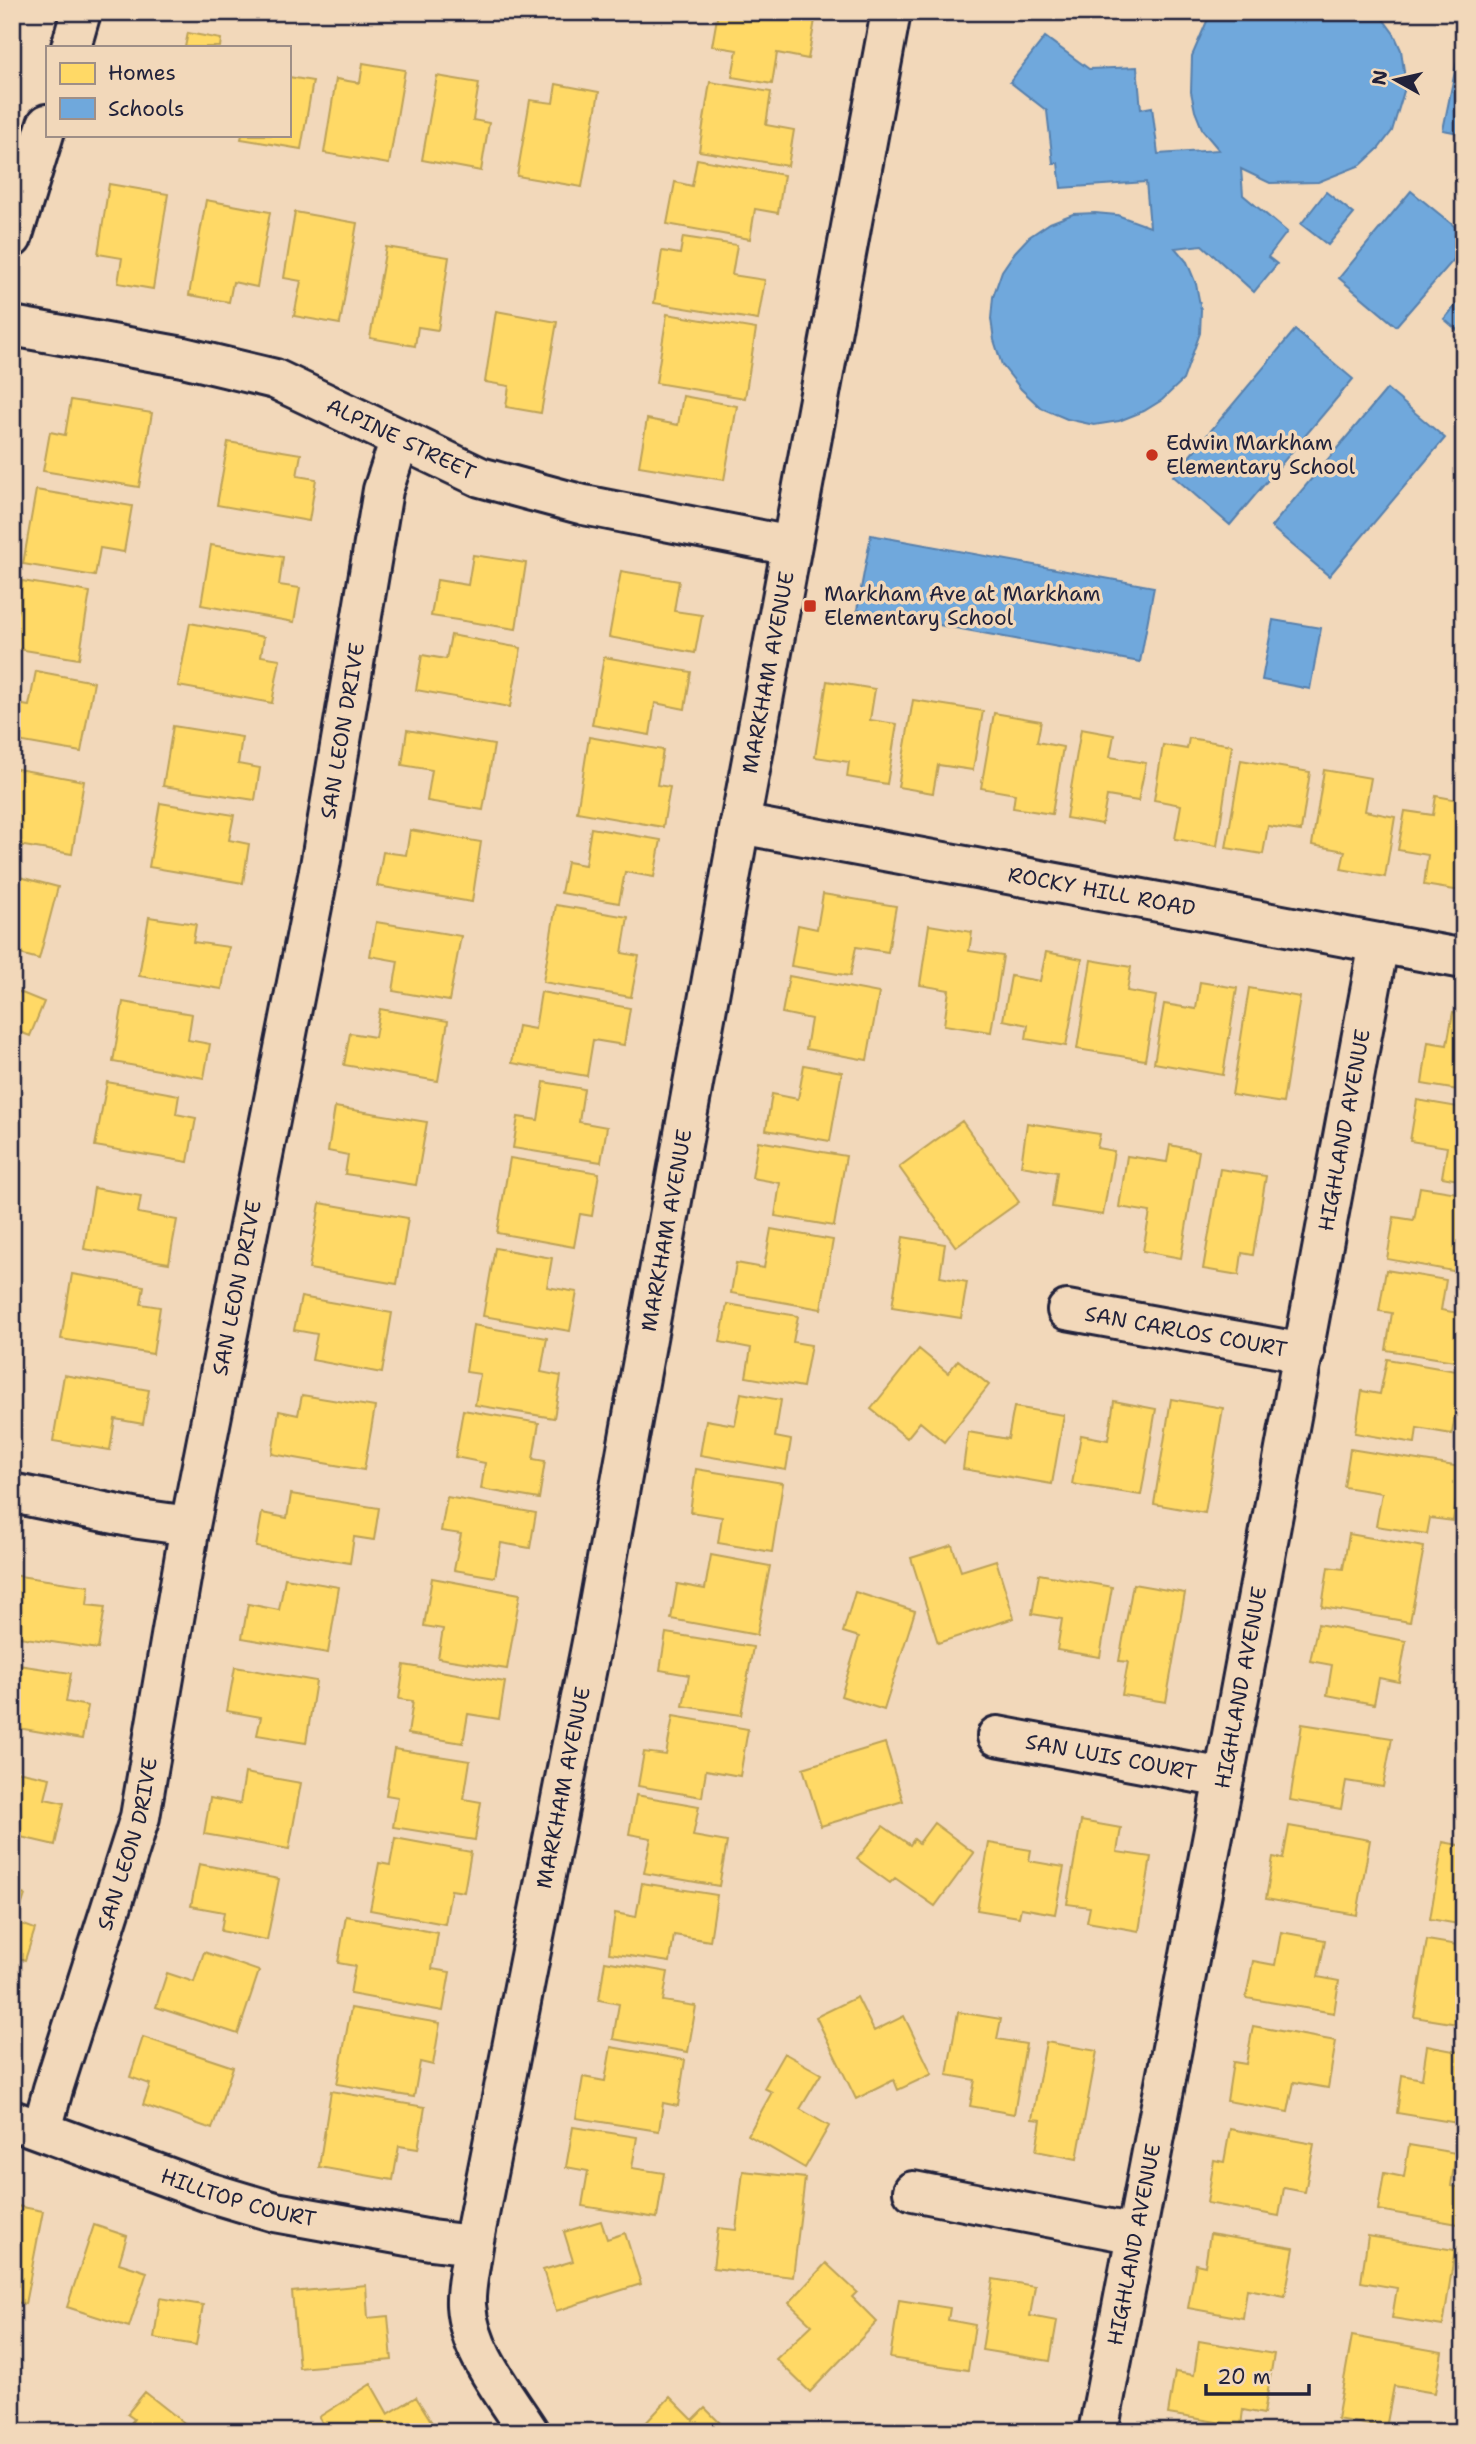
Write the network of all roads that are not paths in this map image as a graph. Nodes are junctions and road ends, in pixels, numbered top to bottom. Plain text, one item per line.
1 (81, 12) edge
2 (891, 12) edge
3 (71, 46) edge
4 (46, 127) edge
5 (12, 238) edge
6 (12, 326) edge
7 (400, 439) junction
8 (791, 545) junction
9 (740, 824) junction
10 (1379, 943) junction
11 (1464, 959) edge
12 (1067, 1310) dead end
13 (1304, 1353) junction
14 (12, 1493) edge
15 (190, 1526) junction
16 (997, 1736) dead end
17 (1224, 1778) junction
18 (27, 2125) edge
19 (913, 2191) dead end
20 (1136, 2234) junction
21 (473, 2245) junction
22 (529, 2432) edge
23 (1098, 2432) edge

1 - 3 street
2 - 8 street, MARKHAM AVENUE
4 - 5 street
6 - 7 street, ALPINE STREET
7 - 8 street, ALPINE STREET
7 - 15 street, SAN LEON DRIVE
8 - 9 street, MARKHAM AVENUE
9 - 10 street, ROCKY HILL ROAD
9 - 21 street, MARKHAM AVENUE
10 - 11 street, ROCKY HILL ROAD
10 - 13 street, HIGHLAND AVENUE
12 - 13 street, SAN CARLOS COURT
13 - 17 street, HIGHLAND AVENUE
14 - 15 street
15 - 18 street, SAN LEON DRIVE
16 - 17 street, SAN LUIS COURT
17 - 20 street, HIGHLAND AVENUE
18 - 21 street, HILLTOP COURT
19 - 20 street
20 - 23 street, HIGHLAND AVENUE
21 - 22 street, MARKHAM AVENUE

